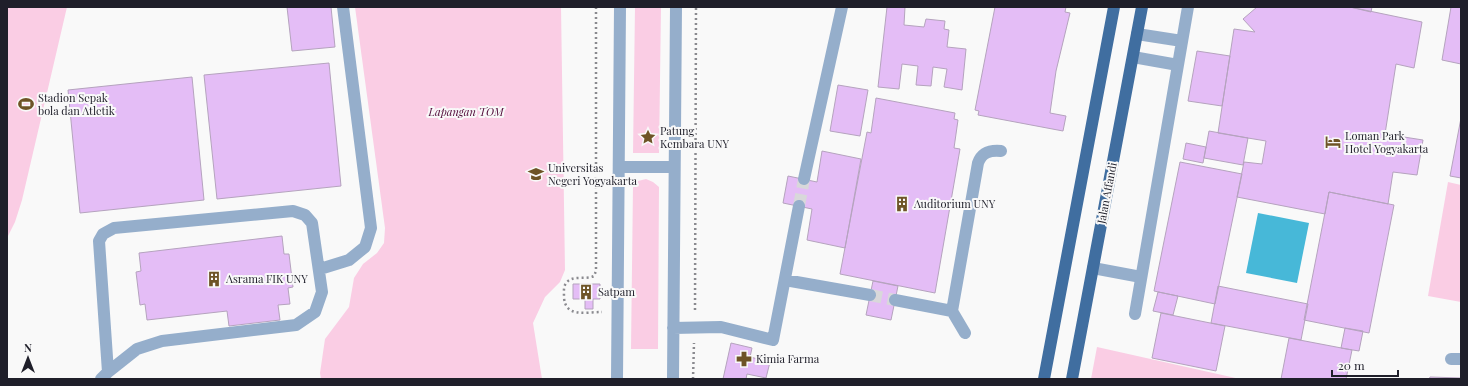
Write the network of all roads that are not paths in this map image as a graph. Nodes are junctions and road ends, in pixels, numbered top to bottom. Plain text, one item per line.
1 (343, 7) edge
2 (620, 7) edge
3 (676, 7) edge
4 (842, 7) edge
5 (1114, 7) edge
6 (1142, 7) edge
7 (1188, 7) edge
8 (1137, 34) junction
9 (1182, 42) junction
10 (1133, 57) junction
11 (1178, 65) junction
12 (1001, 151) dead end
13 (619, 167) junction
14 (674, 167) junction
15 (804, 179) tunnel mouth
16 (799, 206) tunnel mouth
17 (1093, 268) junction
18 (320, 269) junction
19 (1142, 277) junction
20 (785, 280) junction
21 (870, 295) tunnel mouth
22 (895, 300) tunnel mouth
23 (952, 311) junction
24 (1135, 314) dead end
25 (673, 328) junction
26 (965, 333) dead end
27 (104, 375) edge
28 (617, 379) edge
29 (673, 379) edge
30 (1044, 379) edge
31 (1072, 379) edge

1 - 18 lane
2 - 13 lane
3 - 14 lane
4 - 15 lane
5 - 30 main road
6 - 8 main road, Jalan Affandi
7 - 9 lane
8 - 9 lane
8 - 10 main road, Jalan Affandi
9 - 11 lane
10 - 11 lane
10 - 17 main road, Jalan Affandi
11 - 19 lane
12 - 23 lane
13 - 14 lane
13 - 28 lane
14 - 25 lane
16 - 20 lane
17 - 19 lane
17 - 31 main road, Jalan Affandi
18 - 27 lane
18 - 27 lane
19 - 24 lane
20 - 21 lane
20 - 25 lane
22 - 23 lane
23 - 26 lane
25 - 29 lane

